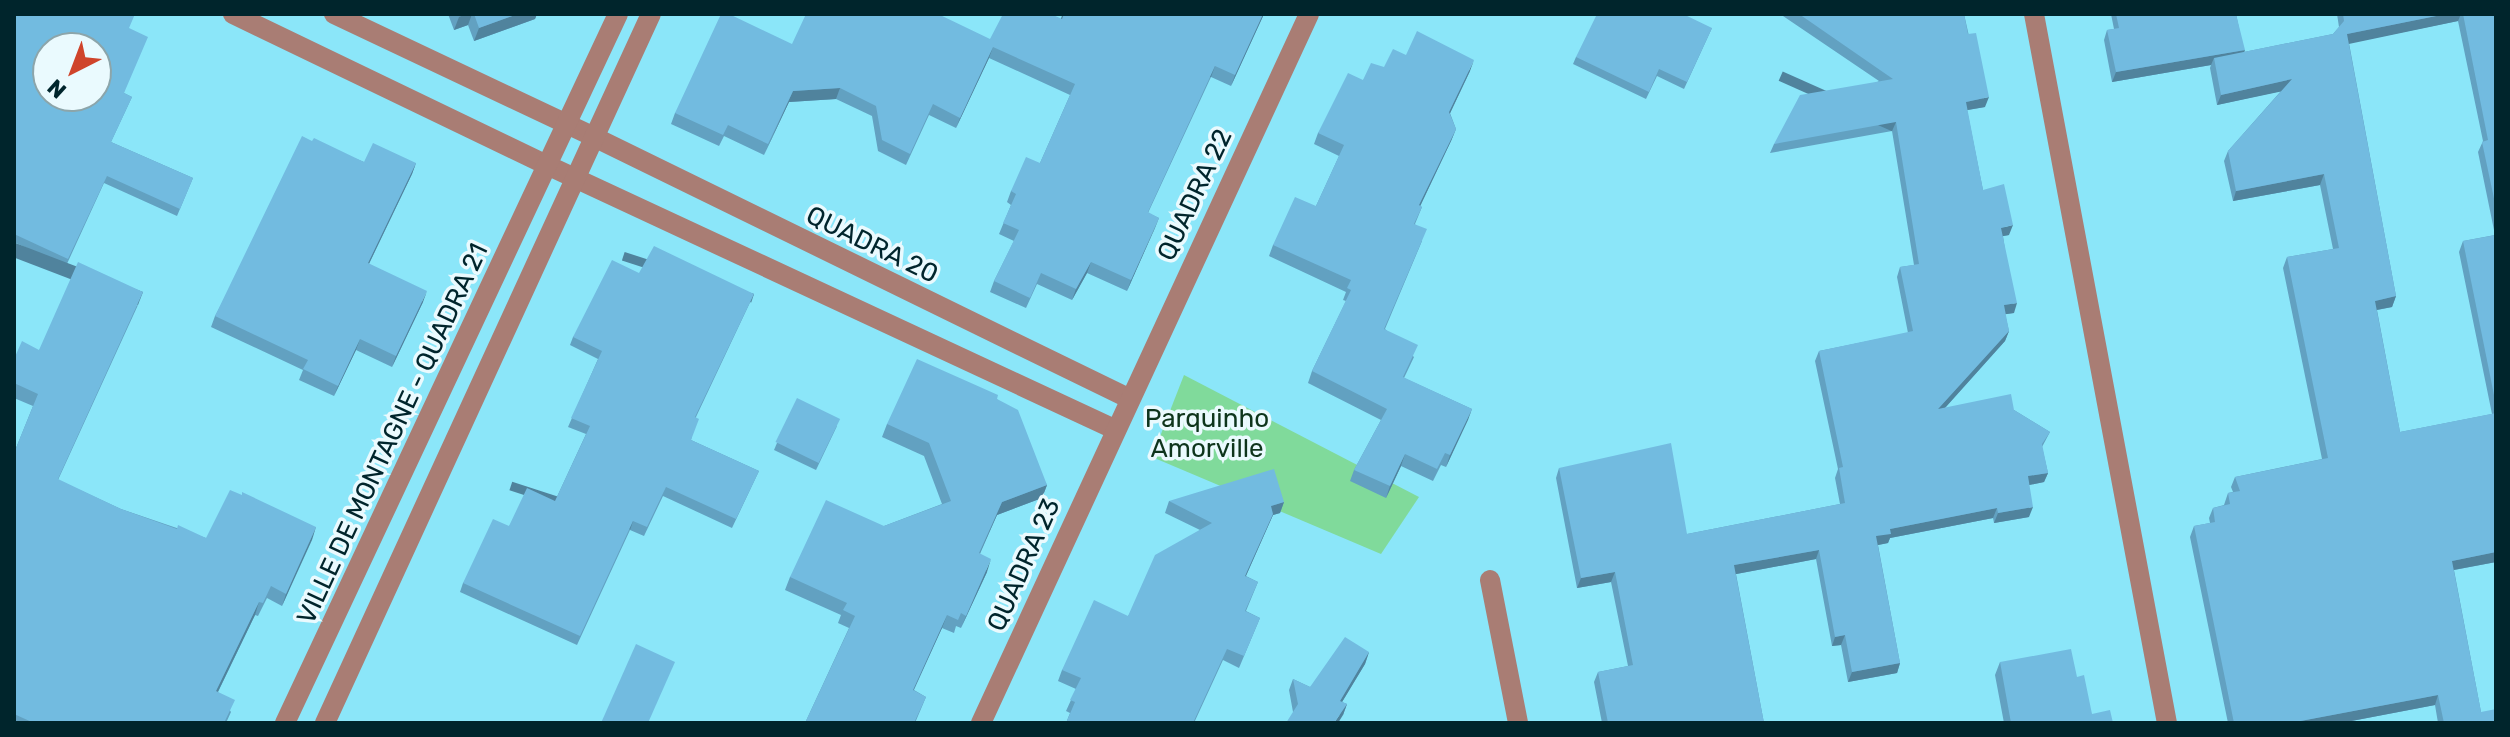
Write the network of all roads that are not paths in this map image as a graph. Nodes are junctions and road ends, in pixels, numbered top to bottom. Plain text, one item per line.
1 (233, 14) edge
2 (334, 14) edge
3 (618, 14) edge
4 (651, 14) edge
5 (1309, 14) edge
6 (2034, 14) edge
7 (568, 125) junction
8 (594, 137) junction
9 (549, 166) junction
10 (575, 178) junction
11 (1128, 398) junction
12 (1114, 429) junction
13 (1490, 580) dead end
14 (285, 723) edge
15 (325, 723) edge
16 (981, 723) edge
17 (1518, 723) edge
18 (2167, 723) edge

1 - 9 street
2 - 7 street, QUADRA 20
3 - 7 street, VILLE DE MONTAGNE - QUADRA 21
4 - 8 street
5 - 11 street, QUADRA 22
6 - 18 street
7 - 8 street, QUADRA 20
7 - 9 street, VILLE DE MONTAGNE - QUADRA 21
8 - 10 street
8 - 11 street, QUADRA 20
9 - 10 street
9 - 14 street, VILLE DE MONTAGNE - QUADRA 21
10 - 12 street
10 - 15 street
11 - 12 street, QUADRA 22
12 - 16 street, QUADRA 23
13 - 17 street

